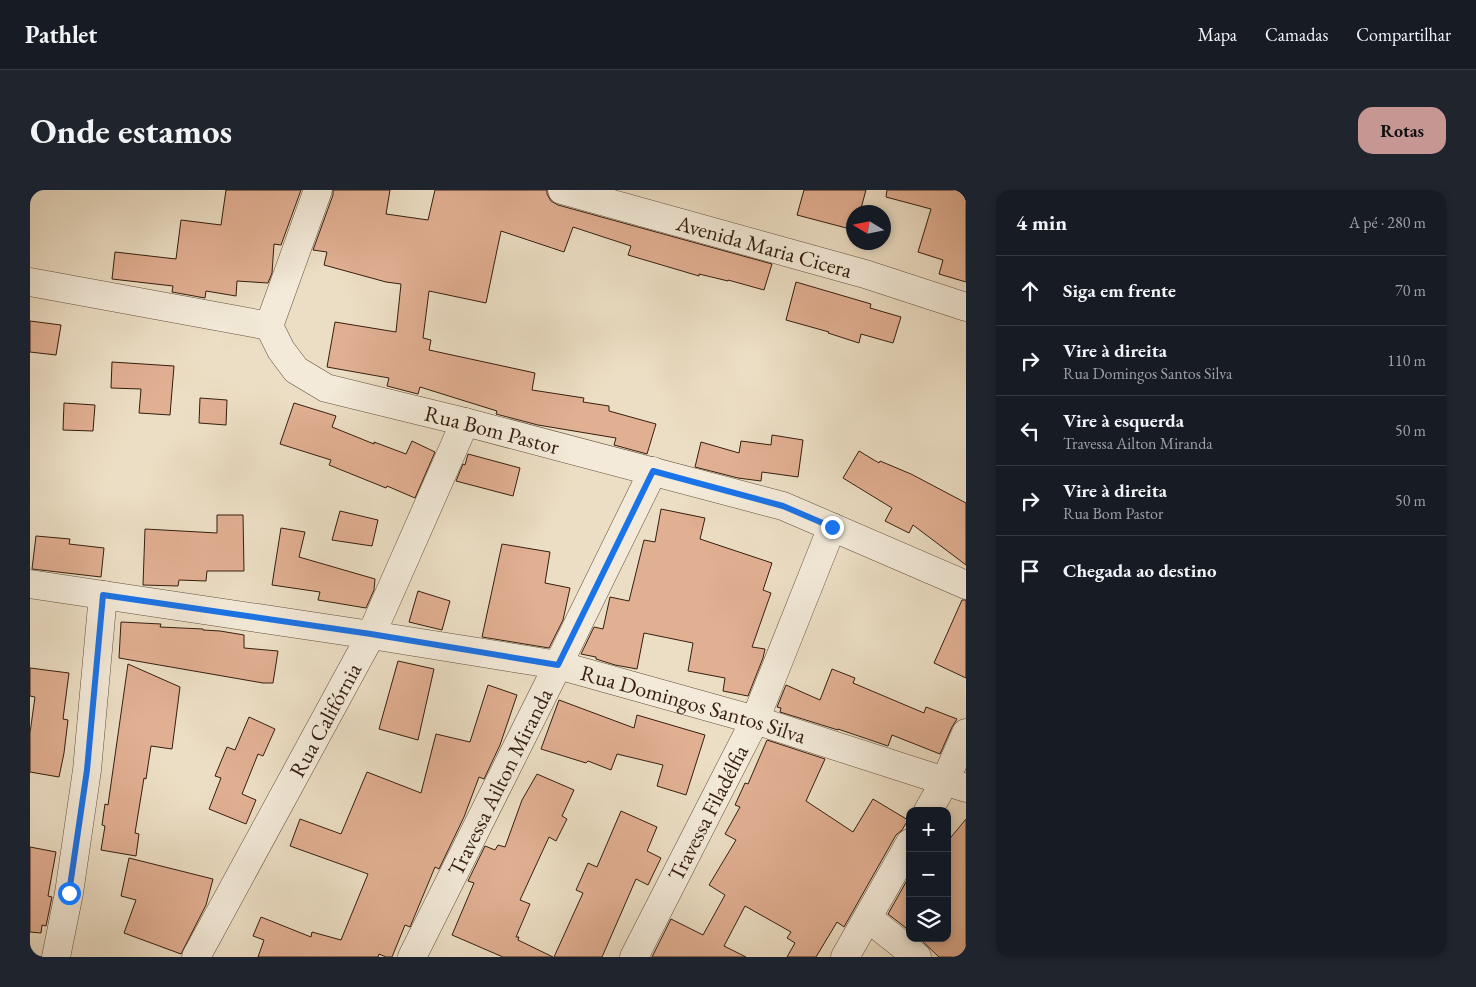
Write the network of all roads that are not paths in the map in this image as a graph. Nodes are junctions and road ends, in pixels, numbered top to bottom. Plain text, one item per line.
1 (318, 190) edge
2 (562, 190) edge
3 (30, 282) edge
4 (966, 307) edge
5 (269, 326) junction
6 (465, 422) junction
7 (653, 471) junction
8 (832, 527) junction
9 (30, 584) edge
10 (966, 585) edge
11 (103, 595) junction
12 (371, 634) junction
13 (558, 665) junction
14 (755, 720) junction
15 (966, 733) edge
16 (955, 784) edge
17 (932, 807) edge
18 (906, 850) edge
19 (868, 918) junction
20 (56, 957) edge
21 (196, 957) edge
22 (412, 957) edge
23 (634, 957) edge
24 (845, 957) edge
25 (917, 957) edge

1 - 5 street
2 - 4 street, Avenida Maria Cicera
3 - 5 street
5 - 6 street, Rua Bom Pastor
6 - 7 street, Rua Bom Pastor
6 - 12 street, Rua Califórnia
7 - 8 street, Rua Bom Pastor
7 - 13 street, Travessa Ailton Miranda
8 - 10 street, Rua Bom Pastor
8 - 14 street, Travessa Filadélfia
9 - 11 street, Rua Domingos Santos Silva
11 - 12 street, Rua Domingos Santos Silva
11 - 20 street
12 - 13 street, Rua Domingos Santos Silva
12 - 21 street, Rua Califórnia
13 - 14 street, Rua Domingos Santos Silva
13 - 22 street, Travessa Ailton Miranda
14 - 16 street, Rua Domingos Santos Silva
14 - 23 street, Travessa Filadélfia
15 - 16 street
16 - 17 street
18 - 19 street
19 - 24 street
19 - 25 street

